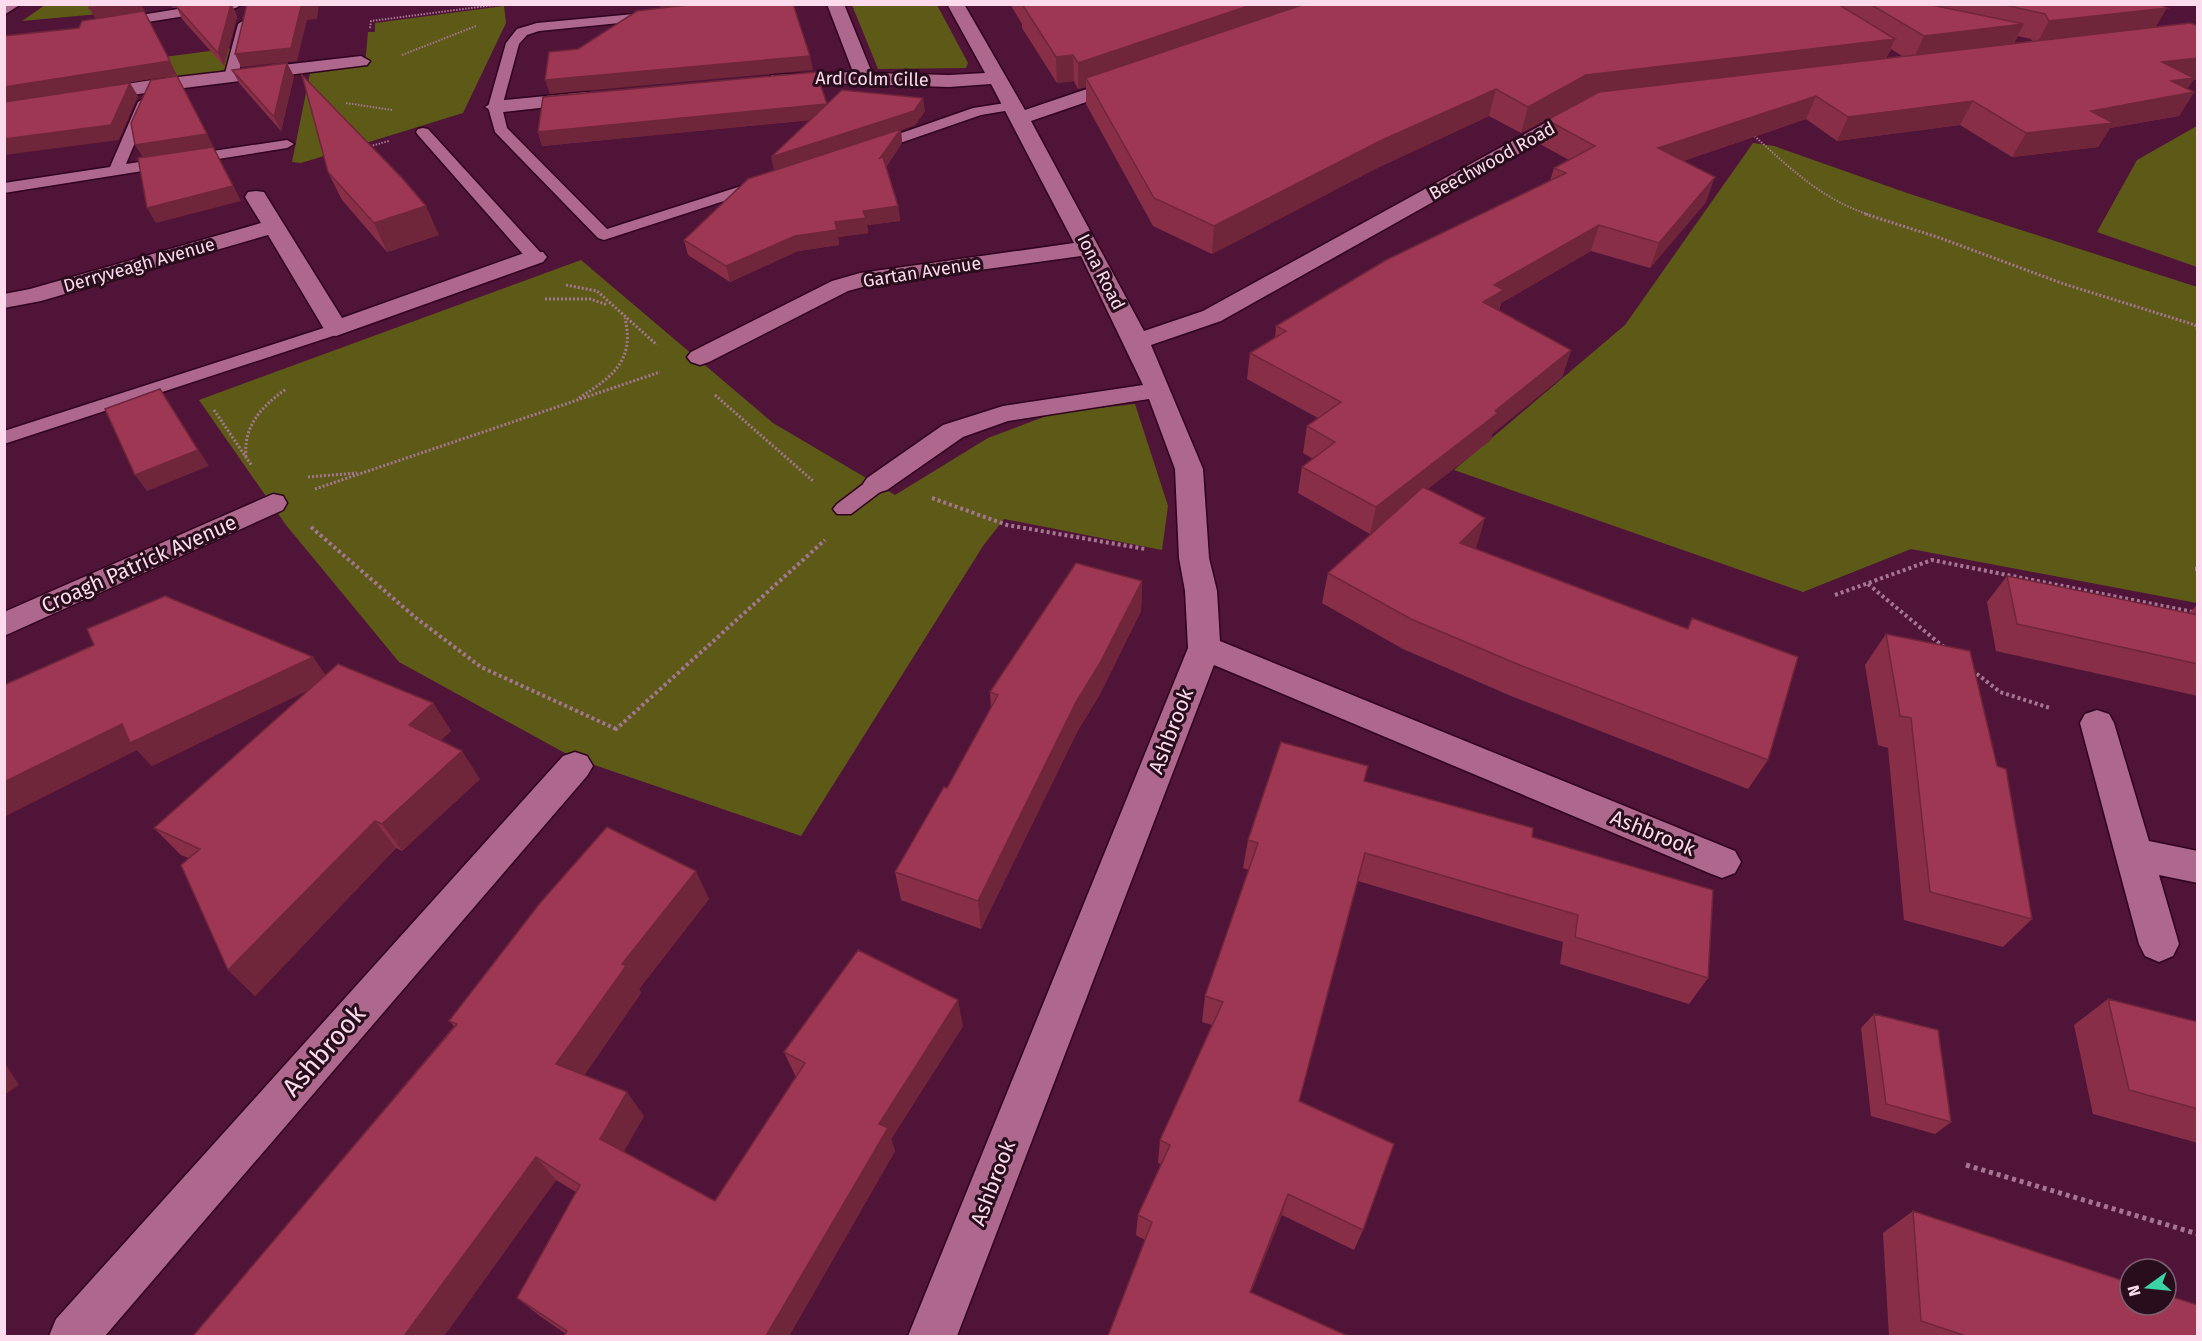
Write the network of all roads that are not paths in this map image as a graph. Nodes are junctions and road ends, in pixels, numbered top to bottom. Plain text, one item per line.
1 (13, 4) edge
2 (835, 4) edge
3 (955, 4) edge
4 (236, 5) edge
5 (4, 10) edge
6 (668, 15) edge
7 (101, 26) edge
8 (361, 61) dead end
9 (231, 77) junction
10 (864, 77) junction
11 (1142, 77) edge
12 (998, 78) junction
13 (753, 83) edge
14 (152, 86) junction
15 (601, 97) edge
16 (495, 107) junction
17 (1597, 107) edge
18 (4, 109) edge
19 (1016, 112) junction
20 (423, 132) dead end
21 (287, 144) dead end
22 (853, 154) edge
23 (115, 171) junction
24 (774, 180) edge
25 (4, 188) edge
26 (256, 197) dead end
27 (273, 227) junction
28 (1088, 248) junction
29 (535, 257) joint
30 (4, 301) edge
31 (336, 329) junction
32 (1137, 342) junction
33 (690, 361) road end
34 (1159, 390) junction
35 (4, 438) edge
36 (886, 479) joint
37 (277, 502) road end
38 (844, 509) road end
39 (4, 625) edge
40 (1204, 648) junction
41 (2097, 723) road end
42 (575, 766) dead end
43 (2134, 854) junction
44 (1722, 862) dead end
45 (2198, 867) edge
46 (2159, 944) dead end
47 (73, 1336) edge
48 (933, 1336) edge

1 - 5 street
2 - 10 street
3 - 12 street, Iona Road
4 - 7 lane
4 - 9 lane
6 - 16 lane
8 - 9 street
9 - 14 street
10 - 12 street, Ard Colm Cille
10 - 13 street, Ard Colm Cille
11 - 19 street
12 - 19 street, Iona Road
14 - 18 street
14 - 23 lane
15 - 16 street
16 - 24 lane
17 - 32 street, Beechwood Road
19 - 22 lane
19 - 28 street, Iona Road
20 - 29 lane
21 - 23 lane
23 - 25 lane
26 - 27 street
27 - 30 street, Derryveagh Avenue
27 - 31 street
28 - 32 street, Iona Road
28 - 33 street, Gartan Avenue
29 - 31 street
31 - 35 lane
32 - 34 street, Iona Road
34 - 36 street
34 - 40 street, Iona Road
36 - 38 lane
37 - 39 street, Croagh Patrick Avenue
40 - 44 street, Ashbrook
40 - 48 street, Ashbrook
41 - 43 street
42 - 47 street, Ashbrook
43 - 45 street
43 - 46 street

